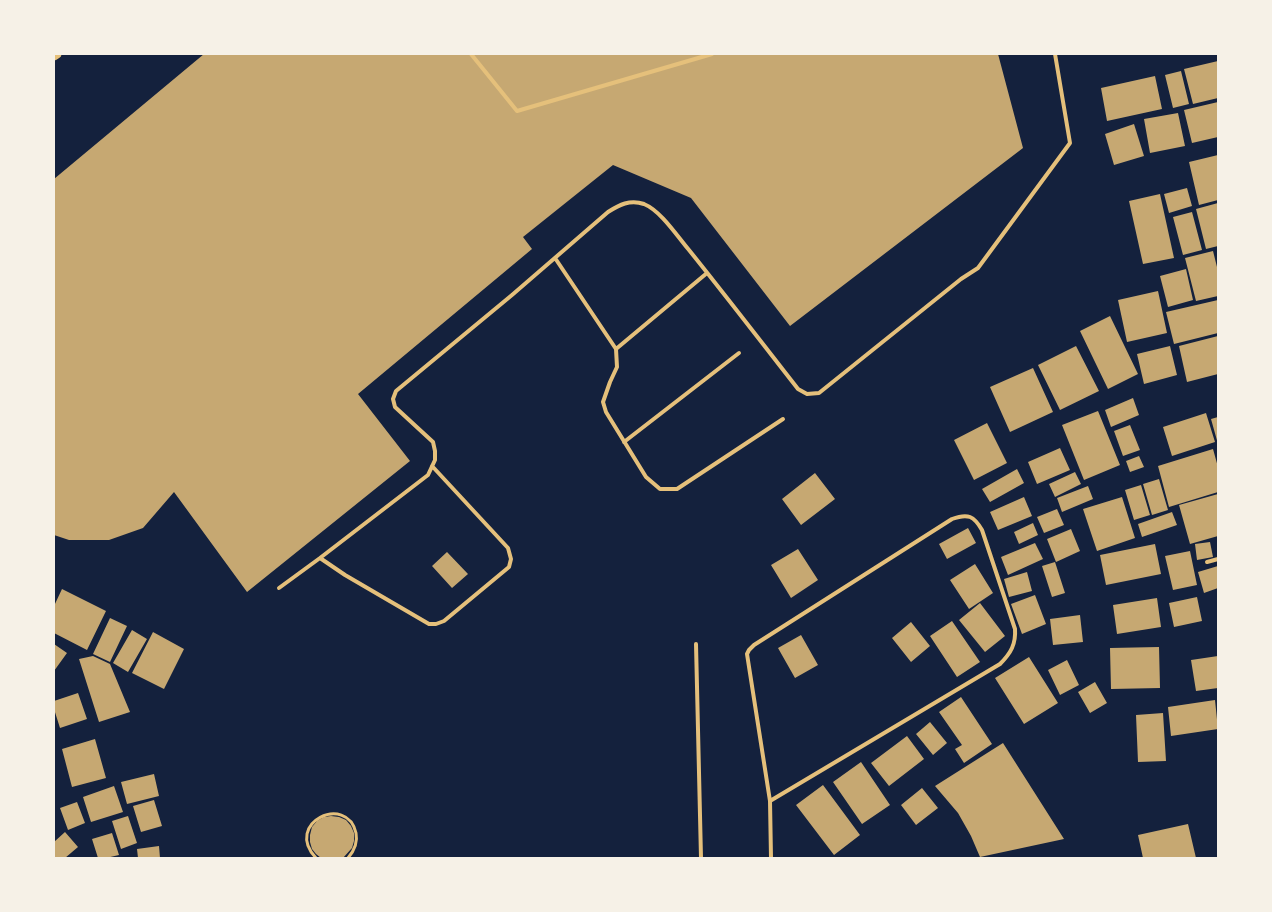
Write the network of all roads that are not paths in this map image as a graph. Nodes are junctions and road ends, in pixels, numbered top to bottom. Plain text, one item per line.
1 (57, 54) edge
2 (471, 54) edge
3 (712, 54) edge
4 (1055, 54) edge
5 (54, 56) edge
6 (554, 258) junction
7 (707, 273) junction
8 (616, 349) junction
9 (739, 353) dead end
10 (783, 419) dead end
11 (624, 442) junction
12 (432, 466) junction
13 (320, 558) junction
14 (1218, 559) edge
15 (1207, 562) dead end
16 (279, 588) dead end
17 (696, 644) dead end
18 (770, 801) junction
19 (701, 858) edge
20 (771, 858) edge

1 - 5 street
2 - 3 lane
4 - 7 lane
6 - 7 lane
6 - 8 lane
6 - 12 lane
7 - 8 lane
8 - 11 lane
9 - 11 lane
10 - 11 lane
12 - 13 lane
12 - 13 lane
13 - 16 lane
14 - 15 lane
17 - 19 lane
18 - 18 lane
18 - 20 lane

